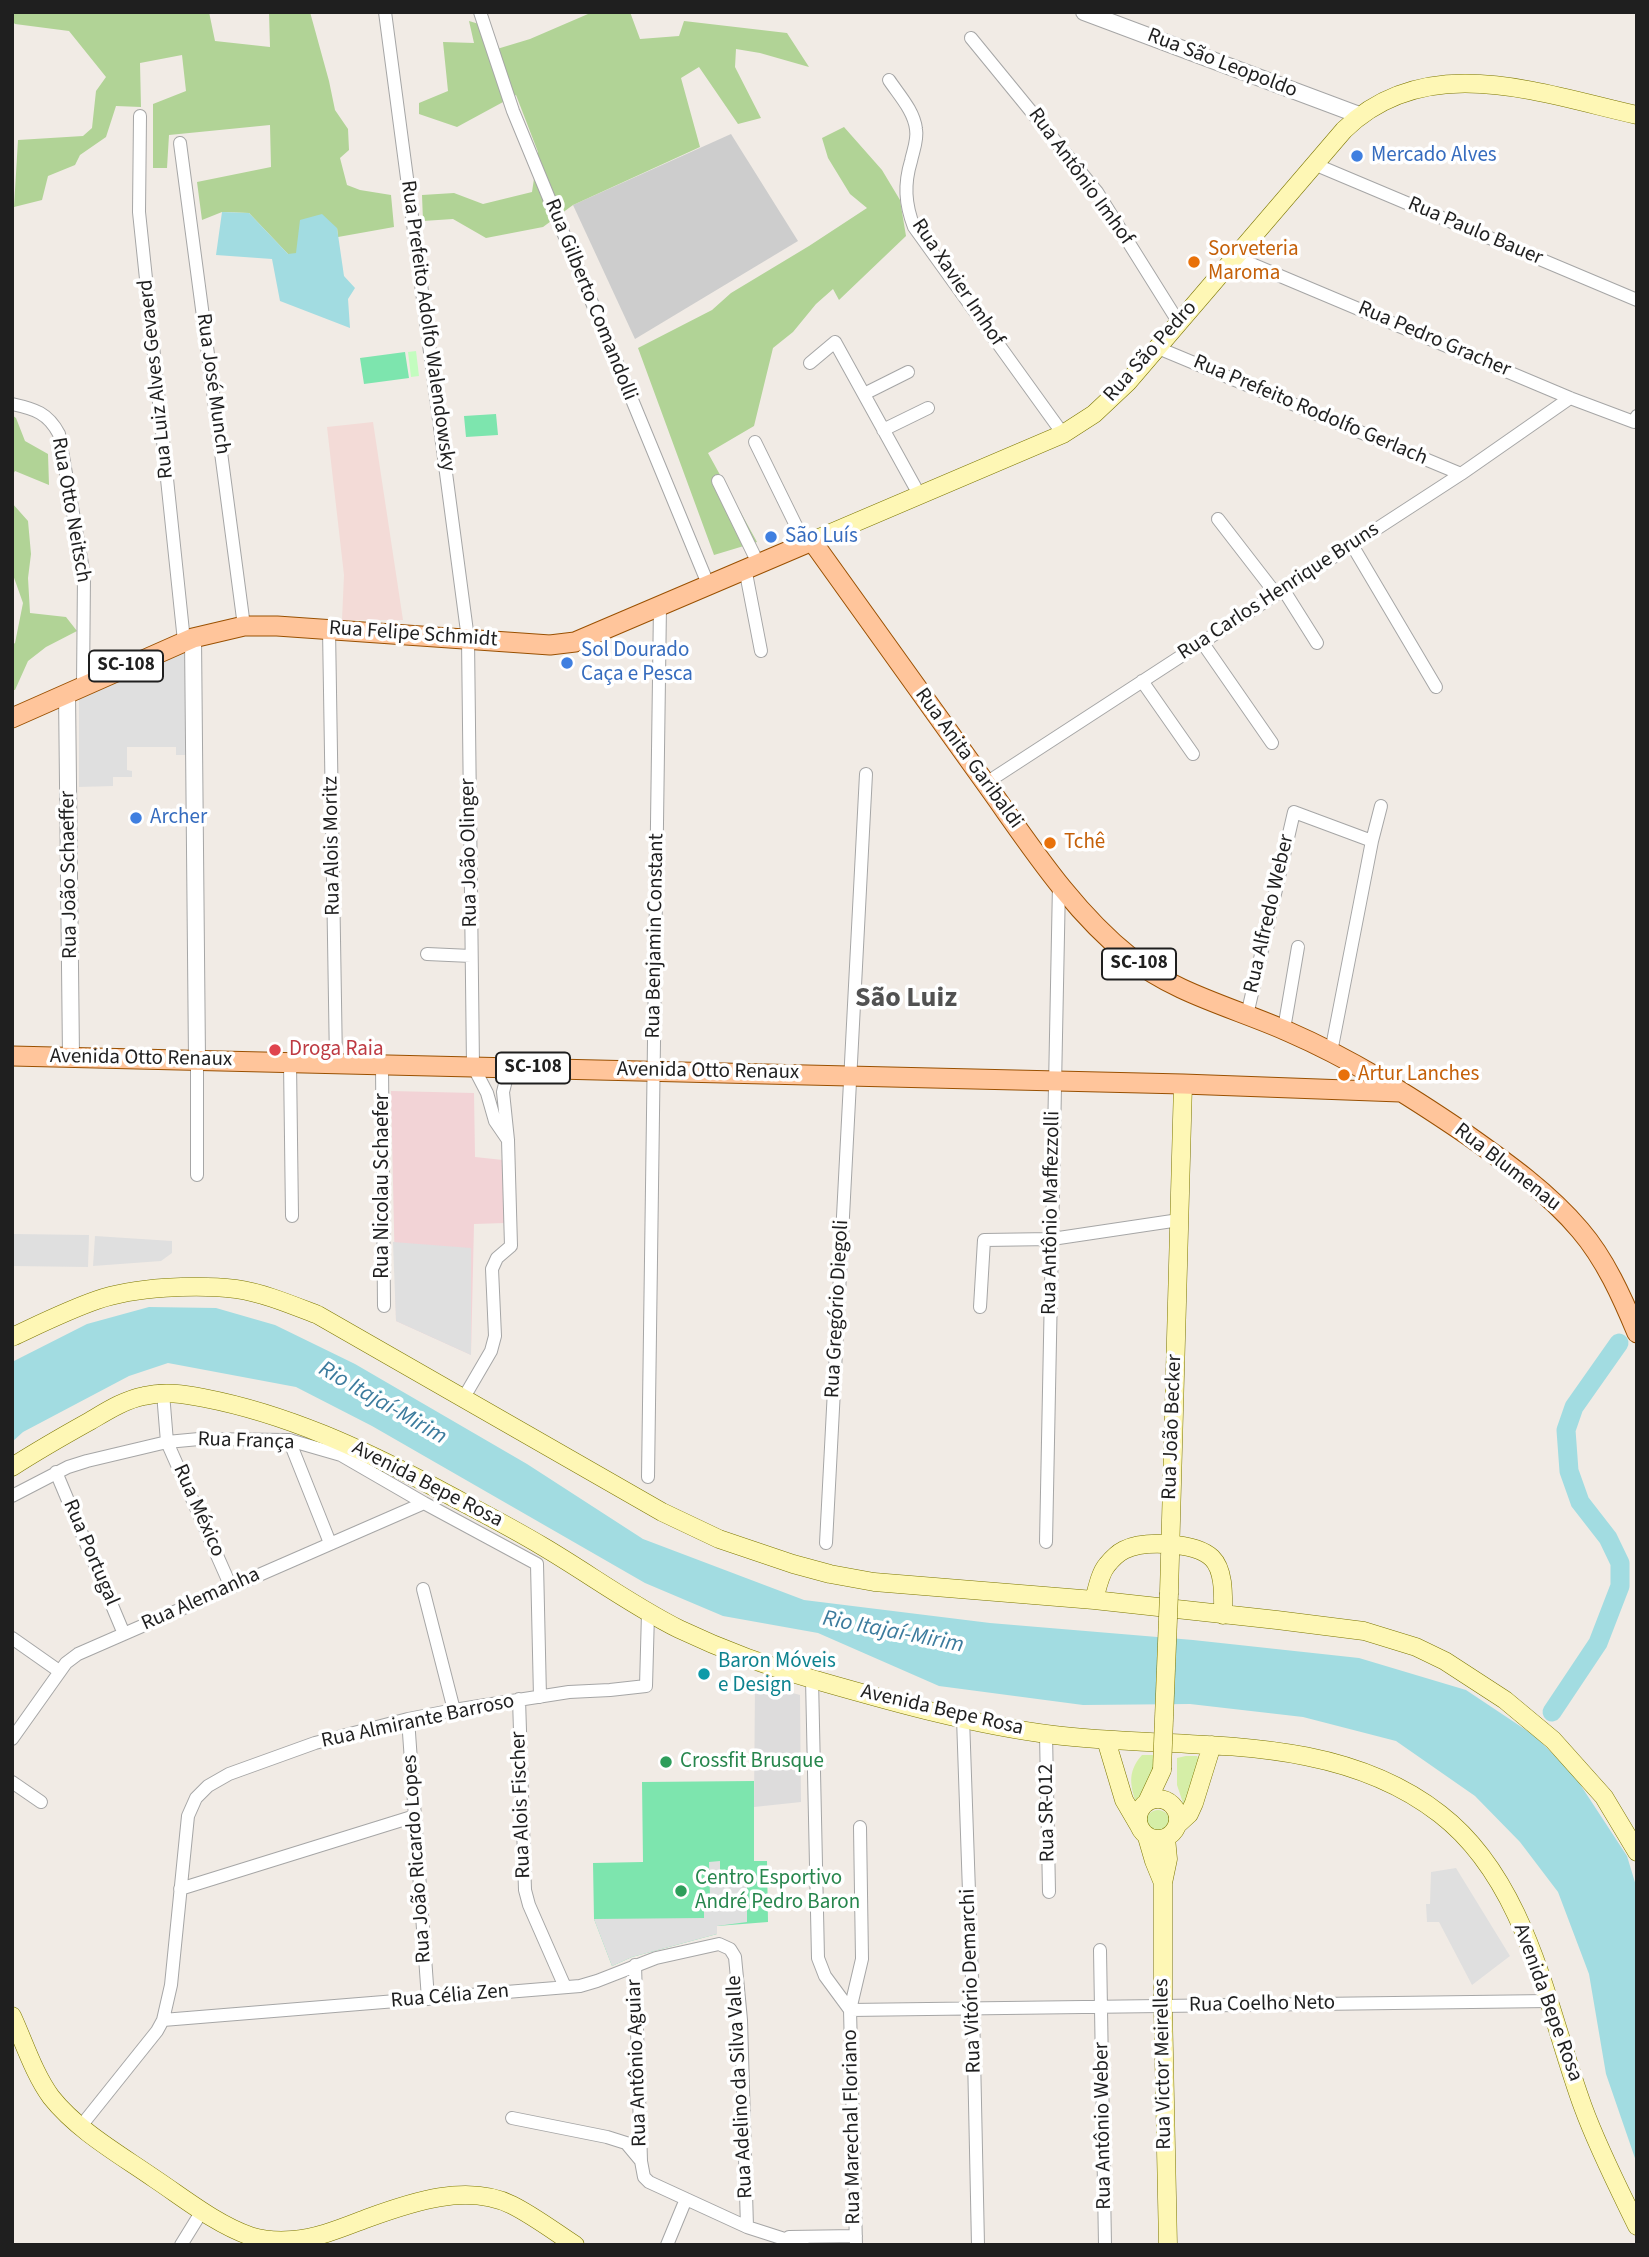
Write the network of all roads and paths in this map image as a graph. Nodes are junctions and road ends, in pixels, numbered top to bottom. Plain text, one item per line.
1 (386, 12) edge
2 (480, 12) edge
3 (1084, 12) edge
4 (971, 38) dead end
5 (889, 80) dead end
6 (1637, 115) edge
7 (140, 116) dead end
8 (1359, 116) junction
9 (180, 143) dead end
10 (1314, 164) junction
11 (1235, 257) junction
12 (1637, 300) edge
13 (1179, 323) junction
14 (1158, 348) junction
15 (810, 363) dead end
16 (908, 372) dead end
17 (864, 394) junction
18 (1570, 398) junction
19 (13, 403) edge
20 (928, 408) dead end
21 (1635, 419) edge
22 (883, 430) junction
23 (1063, 434) junction
24 (755, 442) dead end
25 (1461, 474) junction
26 (718, 481) dead end
27 (920, 496) junction
28 (1218, 519) dead end
29 (809, 542) junction
30 (1352, 545) junction
31 (752, 566) junction
32 (708, 584) junction
33 (1280, 592) junction
34 (660, 605) junction
35 (244, 626) junction
36 (329, 629) junction
37 (189, 639) junction
38 (468, 639) junction
39 (1202, 642) junction
40 (1317, 643) dead end
41 (761, 651) dead end
42 (1142, 681) junction
43 (1436, 687) dead end
44 (75, 689) junction
45 (12, 718) edge
46 (1272, 743) dead end
47 (1193, 754) dead end
48 (866, 774) dead end
49 (986, 783) junction
50 (1381, 806) dead end
51 (1373, 842) junction
52 (1059, 883) junction
53 (1298, 947) dead end
54 (427, 954) dead end
55 (471, 956) junction
56 (1247, 1015) junction
57 (1284, 1029) junction
58 (1331, 1052) junction
59 (12, 1056) edge
60 (71, 1057) junction
61 (197, 1060) junction
62 (290, 1062) junction
63 (336, 1063) junction
64 (1355, 1064) junction
65 (382, 1065) junction
66 (472, 1066) junction
67 (509, 1068) junction
68 (654, 1071) junction
69 (850, 1076) junction
70 (1054, 1080) junction
71 (1183, 1084) junction
72 (1353, 1090) junction
73 (1403, 1092) junction
74 (508, 1140) junction
75 (197, 1175) dead end
76 (292, 1216) dead end
77 (1179, 1220) junction
78 (1052, 1239) junction
79 (384, 1306) dead end
80 (980, 1307) dead end
81 (1637, 1332) edge
82 (12, 1336) edge
83 (163, 1394) junction
84 (463, 1399) junction
85 (289, 1440) junction
86 (167, 1442) junction
87 (12, 1467) edge
88 (57, 1472) junction
89 (648, 1477) dead end
90 (12, 1496) edge
91 (424, 1503) junction
92 (1046, 1542) dead end
93 (330, 1543) junction
94 (826, 1543) dead end
95 (1170, 1545) junction
96 (231, 1587) junction
97 (424, 1589) dead end
98 (1094, 1600) junction
99 (649, 1613) junction
100 (1223, 1615) junction
101 (124, 1634) junction
102 (12, 1638) edge
103 (59, 1671) junction
104 (812, 1679) junction
105 (540, 1697) junction
106 (519, 1699) junction
107 (454, 1710) junction
108 (963, 1718) junction
109 (408, 1719) junction
110 (1046, 1734) junction
111 (12, 1739) edge
112 (1106, 1740) junction
113 (1212, 1745) junction
114 (1162, 1770) junction
115 (12, 1782) edge
116 (41, 1802) dead end
117 (1147, 1802) junction
118 (1169, 1802) junction
119 (415, 1816) junction
120 (860, 1827) dead end
121 (1142, 1830) junction
122 (1172, 1831) junction
123 (1637, 1852) edge
124 (1163, 1882) junction
125 (180, 1889) junction
126 (1049, 1892) dead end
127 (730, 1949) joint
128 (1100, 1950) dead end
129 (635, 1965) junction
130 (565, 1987) junction
131 (428, 1999) junction
132 (1549, 2001) junction
133 (1163, 2006) junction
134 (1102, 2007) junction
135 (974, 2008) junction
136 (850, 2010) junction
137 (12, 2016) edge
138 (163, 2020) junction
139 (512, 2118) dead end
140 (81, 2126) junction
141 (641, 2161) junction
142 (686, 2199) junction
143 (202, 2211) junction
144 (1637, 2226) edge
145 (747, 2227) junction
146 (778, 2237) junction
147 (856, 2240) edge
148 (181, 2245) edge
149 (575, 2245) edge
150 (667, 2245) edge
151 (803, 2245) edge
152 (978, 2245) edge
153 (1105, 2245) edge
154 (1168, 2245) edge

1 - 38 street, Rua Prefeito Adolfo Walendowsky
2 - 32 street, Rua Gilberto Comandolli
3 - 8 street, Rua São Leopoldo
4 - 13 street, Rua Antônio Imhof
5 - 23 street, Rua Xavier Imhof
6 - 8 main road, Rua São Pedro
7 - 37 street, Rua Luiz Alves Gevaerd
8 - 10 main road, Rua São Pedro
9 - 35 street, Rua José Munch
10 - 11 main road, Rua São Pedro
10 - 12 street, Rua Paulo Bauer
11 - 13 main road, Rua São Pedro
11 - 18 street, Rua Pedro Gracher
13 - 14 main road, Rua São Pedro
14 - 23 main road, Rua São Pedro
14 - 25 street, Rua Prefeito Rodolfo Gerlach
15 - 17 street
16 - 17 street
17 - 22 street
18 - 21 street, Rua Pedro Gracher
18 - 25 street, Rua Carlos Henrique Bruns
19 - 44 street, Rua Otto Neitsch
20 - 22 street
22 - 27 street
23 - 27 main road, Rua São Pedro
24 - 29 street
25 - 30 street, Rua Carlos Henrique Bruns
26 - 31 street
27 - 29 main road, Rua São Pedro
28 - 33 street
29 - 31 main road, Rua Felipe Schmidt / SC-108
29 - 49 main road, Rua Anita Garibaldi / SC-108
30 - 33 street, Rua Carlos Henrique Bruns
30 - 43 street
31 - 32 main road, Rua Felipe Schmidt / SC-108
31 - 41 street
32 - 34 main road, Rua Felipe Schmidt / SC-108
33 - 39 street, Rua Carlos Henrique Bruns
33 - 40 street
34 - 38 main road, Rua Felipe Schmidt / SC-108
34 - 68 street, Rua Benjamin Constant
35 - 36 main road, Rua Felipe Schmidt / SC-108
35 - 37 main road, Rua Felipe Schmidt / SC-108
36 - 38 main road, Rua Felipe Schmidt / SC-108
36 - 63 street, Rua Alois Moritz
37 - 44 main road, Rua Felipe Schmidt / SC-108
37 - 61 street
38 - 55 street, Rua João Olinger
39 - 42 street, Rua Carlos Henrique Bruns
39 - 46 street
42 - 47 street
42 - 49 street, Rua Carlos Henrique Bruns
44 - 45 main road, Rua Felipe Schmidt / SC-108
44 - 60 street, Rua João Schaeffer
48 - 69 street, Rua Gregório Diegoli
49 - 52 main road, Rua Anita Garibaldi / SC-108
50 - 51 street
51 - 56 street, Rua Alfredo Weber
51 - 58 street
52 - 56 main road, Rua Anita Garibaldi / SC-108
52 - 70 street, Rua Antônio Maffezzolli
53 - 57 street
54 - 55 street
55 - 66 street, Rua João Olinger
56 - 57 main road, Rua Anita Garibaldi / SC-108
57 - 58 main road, Rua Anita Garibaldi / SC-108
58 - 64 main road, Rua Anita Garibaldi / SC-108
59 - 60 main road, Avenida Otto Renaux / SC-108
60 - 61 main road, Avenida Otto Renaux / SC-108
61 - 62 main road, Avenida Otto Renaux / SC-108
61 - 75 street
62 - 63 main road, Avenida Otto Renaux / SC-108
62 - 76 street
63 - 65 main road, Avenida Otto Renaux / SC-108
64 - 72 main road
64 - 73 main road, Rua Anita Garibaldi / SC-108
65 - 66 main road, Avenida Otto Renaux / SC-108
65 - 79 street, Rua Nicolau Schaefer
66 - 67 main road, Avenida Otto Renaux / SC-108
66 - 74 street
67 - 68 main road, Avenida Otto Renaux / SC-108
67 - 74 street
68 - 69 main road, Avenida Otto Renaux / SC-108
68 - 89 street, Rua Benjamin Constant
69 - 70 main road, Avenida Otto Renaux / SC-108
69 - 94 street, Rua Gregório Diegoli
70 - 71 main road, Avenida Otto Renaux / SC-108
70 - 78 street, Rua Antônio Maffezzolli
71 - 72 main road, Avenida Otto Renaux / SC-108
71 - 77 main road, Rua João Becker
72 - 73 main road, Avenida Otto Renaux / SC-108
73 - 81 main road, Rua Blumenau / SC-108
74 - 84 street
77 - 78 street
77 - 95 main road, Rua João Becker
78 - 80 street
78 - 92 street, Rua Antônio Maffezzolli
82 - 84 main road
83 - 86 street, Rua México
83 - 87 main road, Avenida Bepe Rosa
83 - 99 main road, Avenida Bepe Rosa
84 - 98 main road
85 - 86 street, Rua França
85 - 91 street, Rua França
85 - 93 street
86 - 88 street, Rua França
86 - 96 street, Rua México
88 - 90 street, Rua França
88 - 101 street, Rua Portugal
91 - 93 street, Rua Alemanha
91 - 105 street, Rua França
93 - 96 street, Rua Alemanha
95 - 98 main road
95 - 100 main road
95 - 114 main road, Rua João Becker, bridge
96 - 101 street, Rua Alemanha
97 - 107 street
98 - 100 main road
99 - 104 main road, Avenida Bepe Rosa
99 - 105 street, Rua Almirante Barroso
100 - 123 main road
101 - 103 street, Rua Alemanha
102 - 103 street
103 - 111 street, Rua Alemanha
104 - 108 main road, Avenida Bepe Rosa
104 - 136 street
105 - 106 street, Rua Almirante Barroso
106 - 107 street, Rua Almirante Barroso
106 - 130 street, Rua Alois Fischer
107 - 109 street, Rua Almirante Barroso
108 - 110 main road, Avenida Bepe Rosa
108 - 135 street, Rua Vitório Demarchi
109 - 119 street, Rua João Ricardo Lopes
109 - 125 street, Rua Almirante Barroso
110 - 112 main road, Avenida Bepe Rosa
110 - 126 street, Rua SR-012
112 - 113 main road, Avenida Bepe Rosa
112 - 121 main road, Rua Victor Meirelles
113 - 122 main road
113 - 132 main road, Avenida Bepe Rosa
114 - 117 main road, Rua João Becker
114 - 118 main road, Rua João Becker
115 - 116 street
117 - 118 main road
117 - 121 main road
118 - 122 main road
119 - 125 street
119 - 131 street, Rua João Ricardo Lopes
120 - 136 street, Rua Marechal Floriano
121 - 122 main road
121 - 124 main road, Rua Victor Meirelles
122 - 124 main road, Rua Victor Meirelles
124 - 133 main road, Rua Victor Meirelles
125 - 138 street, Rua Almirante Barroso
127 - 129 street, Rua Célia Zen
127 - 145 street, Rua Adelino da Silva Valle
128 - 134 street, Rua Antônio Weber
129 - 130 street, Rua Célia Zen
129 - 141 street, Rua Antônio Aguiar
130 - 131 street, Rua Célia Zen
131 - 138 street, Rua Célia Zen
132 - 133 street, Rua Coelho Neto
132 - 144 main road, Avenida Bepe Rosa
133 - 134 street, Rua Coelho Neto
133 - 154 main road, Rua Victor Meirelles
134 - 135 street, Rua Coelho Neto
134 - 153 street, Rua Antônio Weber
135 - 136 street, Rua Coelho Neto
135 - 152 street, Rua Vitório Demarchi
136 - 147 street, Rua Marechal Floriano
137 - 140 main road
138 - 140 street, Rua Almirante Barroso
139 - 141 street
140 - 143 main road
141 - 142 street
142 - 145 street
142 - 150 street
143 - 148 street
143 - 149 main road
145 - 146 street
146 - 147 street
146 - 151 street

